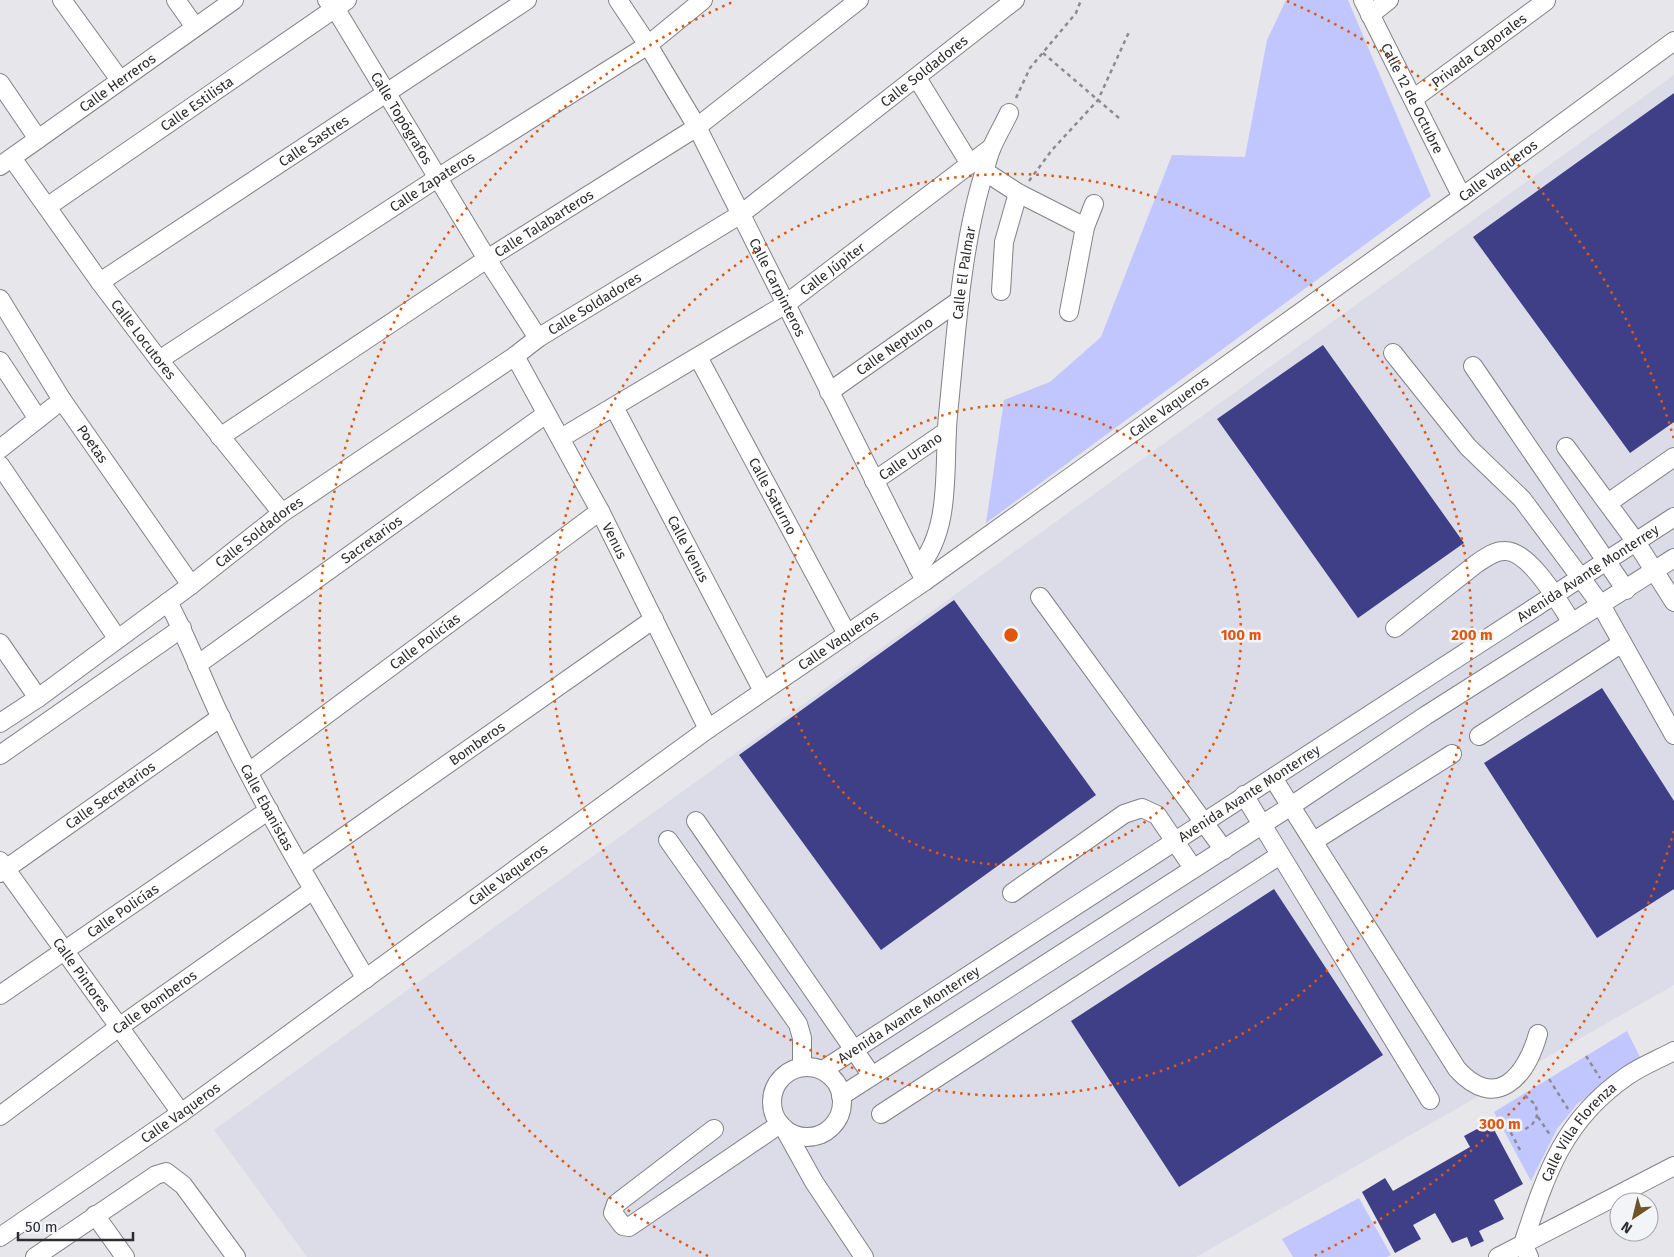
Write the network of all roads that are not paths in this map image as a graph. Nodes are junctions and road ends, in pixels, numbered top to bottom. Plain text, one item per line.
1 (62, 0) edge
2 (176, 0) edge
3 (234, 0) edge
4 (528, 0) edge
5 (618, 0) edge
6 (703, 0) edge
7 (859, 0) edge
8 (1015, 0) edge
9 (1389, 0) edge
10 (1546, 1) edge
11 (337, 3) edge
12 (1366, 7) edge
13 (195, 27) junction
14 (1674, 41) edge
15 (648, 45) junction
16 (917, 78) junction
17 (120, 80) junction
18 (0, 84) edge
19 (387, 92) junction
20 (1413, 99) junction
21 (1010, 113) road end
22 (697, 127) junction
23 (38, 139) junction
24 (6, 162) edge
25 (977, 168) junction
26 (439, 177) junction
27 (1018, 194) junction
28 (1462, 196) junction
29 (1094, 204) dead end
30 (46, 206) junction
31 (741, 214) junction
32 (1085, 226) junction
33 (487, 259) junction
34 (100, 282) junction
35 (1001, 291) dead end
36 (0, 299) edge
37 (960, 300) junction
38 (786, 304) junction
39 (1069, 312) dead end
40 (538, 338) junction
41 (1393, 353) dead end
42 (515, 356) junction
43 (698, 357) junction
44 (160, 360) junction
45 (0, 361) edge
46 (1473, 366) dead end
47 (829, 392) junction
48 (62, 400) junction
49 (614, 406) junction
50 (546, 414) junction
51 (38, 419) junction
52 (947, 431) junction
53 (220, 437) junction
54 (561, 438) junction
55 (1566, 447) dead end
56 (0, 449) edge
57 (1674, 456) edge
58 (0, 465) edge
59 (874, 481) junction
60 (1608, 504) junction
61 (600, 511) junction
62 (282, 513) junction
63 (1674, 518) edge
64 (1636, 542) junction
65 (1674, 558) edge
66 (1607, 561) junction
67 (1655, 571) junction
68 (921, 575) junction
69 (1581, 579) junction
70 (191, 585) junction
71 (1626, 590) junction
72 (1555, 596) junction
73 (1040, 597) dead end
74 (168, 602) junction
75 (1674, 602) edge
76 (1601, 606) junction
77 (654, 619) junction
78 (1572, 623) junction
79 (182, 628) junction
80 (1395, 628) dead end
81 (847, 634) junction
82 (117, 638) junction
83 (0, 643) edge
84 (1622, 643) junction
85 (196, 665) junction
86 (763, 692) junction
87 (38, 698) junction
88 (220, 717) junction
89 (0, 723) edge
90 (708, 729) junction
91 (1674, 735) edge
92 (1480, 736) dead end
93 (1452, 754) dead end
94 (0, 755) edge
95 (249, 772) junction
96 (1273, 778) junction
97 (1244, 796) junction
98 (1291, 806) junction
99 (270, 810) junction
100 (696, 820) dead end
101 (1204, 821) junction
102 (1262, 825) junction
103 (668, 840) dead end
104 (1314, 841) junction
105 (1175, 842) junction
106 (1224, 850) junction
107 (1280, 855) junction
108 (301, 867) junction
109 (2, 868) edge
110 (1193, 868) junction
111 (313, 890) junction
112 (1012, 893) dead end
113 (64, 950) junction
114 (366, 979) junction
115 (0, 995) edge
116 (119, 1027) junction
117 (1538, 1034) dead end
118 (854, 1049) junction
119 (1674, 1051) edge
120 (802, 1067) junction
121 (823, 1070) junction
122 (872, 1076) junction
123 (841, 1096) junction
124 (1430, 1100) dead end
125 (182, 1113) junction
126 (881, 1114) dead end
127 (0, 1116) edge
128 (782, 1126) junction
129 (714, 1129) dead end
130 (1674, 1166) edge
131 (95, 1215) junction
132 (2, 1232) edge
133 (1526, 1251) edge
134 (35, 1257) edge
135 (125, 1257) edge
136 (236, 1257) edge
137 (864, 1257) edge
138 (1498, 1257) edge

1 - 17 street
2 - 13 street
3 - 13 street, Calle Herreros
4 - 19 street, Calle Sastres
5 - 15 street, Calle Carpinteros
6 - 15 street, Calle Zapateros
7 - 22 street, Calle Talabarteros
8 - 16 street, Calle Soldadores
9 - 12 street
10 - 20 street, Privada Caporales
11 - 19 street, Calle Topógrafos
11 - 30 street, Calle Estilista
12 - 20 street, Calle 12 de Octubre
13 - 17 street, Calle Herreros
14 - 28 street, Calle Vaqueros
15 - 22 street, Calle Carpinteros
15 - 26 street, Calle Zapateros
16 - 25 street
16 - 31 street, Calle Soldadores
17 - 23 street, Calle Herreros
18 - 23 street
19 - 26 street, Calle Topógrafos
19 - 34 street, Calle Sastres
20 - 28 street, Calle 12 de Octubre
21 - 25 street, Calle El Palmar
22 - 31 street, Calle Carpinteros
22 - 33 street, Calle Talabarteros
23 - 24 street, Calle Herreros
24 - 30 street, Calle Locutores
25 - 27 street
25 - 37 street, Calle El Palmar
25 - 38 street, Calle Júpiter
26 - 33 street, Calle Topógrafos
26 - 44 street, Calle Zapateros
27 - 32 street
27 - 35 street
28 - 68 street, Calle Vaqueros
29 - 32 street
30 - 34 street, Calle Locutores
31 - 38 street, Calle Carpinteros
31 - 40 street, Calle Soldadores
32 - 39 street
33 - 40 street, Calle Topógrafos
33 - 53 street, Calle Talabarteros
34 - 44 street, Calle Locutores
36 - 48 street, Poetas
37 - 47 street, Calle Neptuno
37 - 52 street, Calle El Palmar
38 - 43 street, Calle Júpiter
38 - 47 street, Calle Carpinteros
40 - 42 street, Calle Soldadores
41 - 69 street
42 - 50 street, Venus
42 - 62 street, Calle Soldadores
43 - 49 street, Calle Júpiter
43 - 81 street, Calle Saturno
44 - 53 street, Calle Locutores
45 - 51 street
46 - 66 street
47 - 59 street, Calle Carpinteros
48 - 51 street
48 - 70 street, Poetas
49 - 54 street, Calle Júpiter
49 - 86 street, Calle Venus
50 - 54 street, Venus
50 - 85 street, Sacretarios
51 - 56 street
52 - 59 street, Calle Urano
52 - 68 street, Calle El Palmar
53 - 62 street, Calle Locutores
54 - 61 street, Venus
55 - 60 street
57 - 60 street
58 - 82 street
59 - 68 street, Calle Carpinteros
60 - 64 street
61 - 77 street, Venus
61 - 95 street, Calle Policías
62 - 70 street, Calle Soldadores
63 - 64 street, Avenida Avante Monterrey
64 - 66 street, Avenida Avante Monterrey
64 - 67 street
65 - 67 street
66 - 69 street, Avenida Avante Monterrey
66 - 71 street
67 - 71 street
67 - 75 street
68 - 81 street, Calle Vaqueros
69 - 72 street, Avenida Avante Monterrey
69 - 76 street
70 - 74 street, Calle Soldadores
71 - 76 street
72 - 78 street
72 - 80 street
72 - 96 street, Avenida Avante Monterrey
73 - 101 street
74 - 79 street
74 - 82 street, Calle Soldadores
76 - 78 street
76 - 84 street
77 - 90 street, Venus
77 - 108 street, Bomberos
78 - 98 street
79 - 85 street, Calle Ebanistas
79 - 94 street
81 - 86 street, Calle Vaqueros
82 - 87 street, Calle Soldadores
83 - 87 street
84 - 91 street
84 - 92 street
85 - 88 street, Calle Ebanistas
86 - 90 street, Calle Vaqueros
87 - 89 street, Calle Soldadores
88 - 95 street, Calle Ebanistas
88 - 109 street, Calle Secretarios
90 - 114 street, Calle Vaqueros
93 - 104 street
95 - 99 street, Calle Ebanistas
96 - 97 street, Avenida Avante Monterrey
96 - 98 street
97 - 101 street, Avenida Avante Monterrey
97 - 102 street
98 - 102 street
98 - 104 street
99 - 108 street, Calle Ebanistas
99 - 113 street, Calle Policías
100 - 118 street
101 - 105 street, Avenida Avante Monterrey
101 - 106 street
102 - 106 street
102 - 107 street
103 - 120 street
104 - 117 street
105 - 110 street
105 - 112 street
105 - 118 street, Avenida Avante Monterrey
106 - 110 street
107 - 124 street
107 - 126 street
108 - 111 street, Calle Ebanistas
109 - 113 street, Calle Pintores
110 - 122 street
111 - 114 street, Calle Ebanistas
111 - 116 street, Calle Bomberos
113 - 115 street, Calle Policías
113 - 116 street, Calle Pintores
114 - 125 street, Calle Vaqueros
116 - 125 street, Calle Pintores
116 - 127 street, Calle Bomberos
118 - 121 street, Avenida Avante Monterrey
118 - 122 street
119 - 133 street, Calle Villa Florenza
120 - 121 street
120 - 128 street
121 - 123 street
122 - 123 street
123 - 128 street
125 - 132 street, Calle Vaqueros
128 - 129 street
128 - 137 street
130 - 133 street
131 - 134 street
131 - 135 street
131 - 136 street
133 - 138 street

